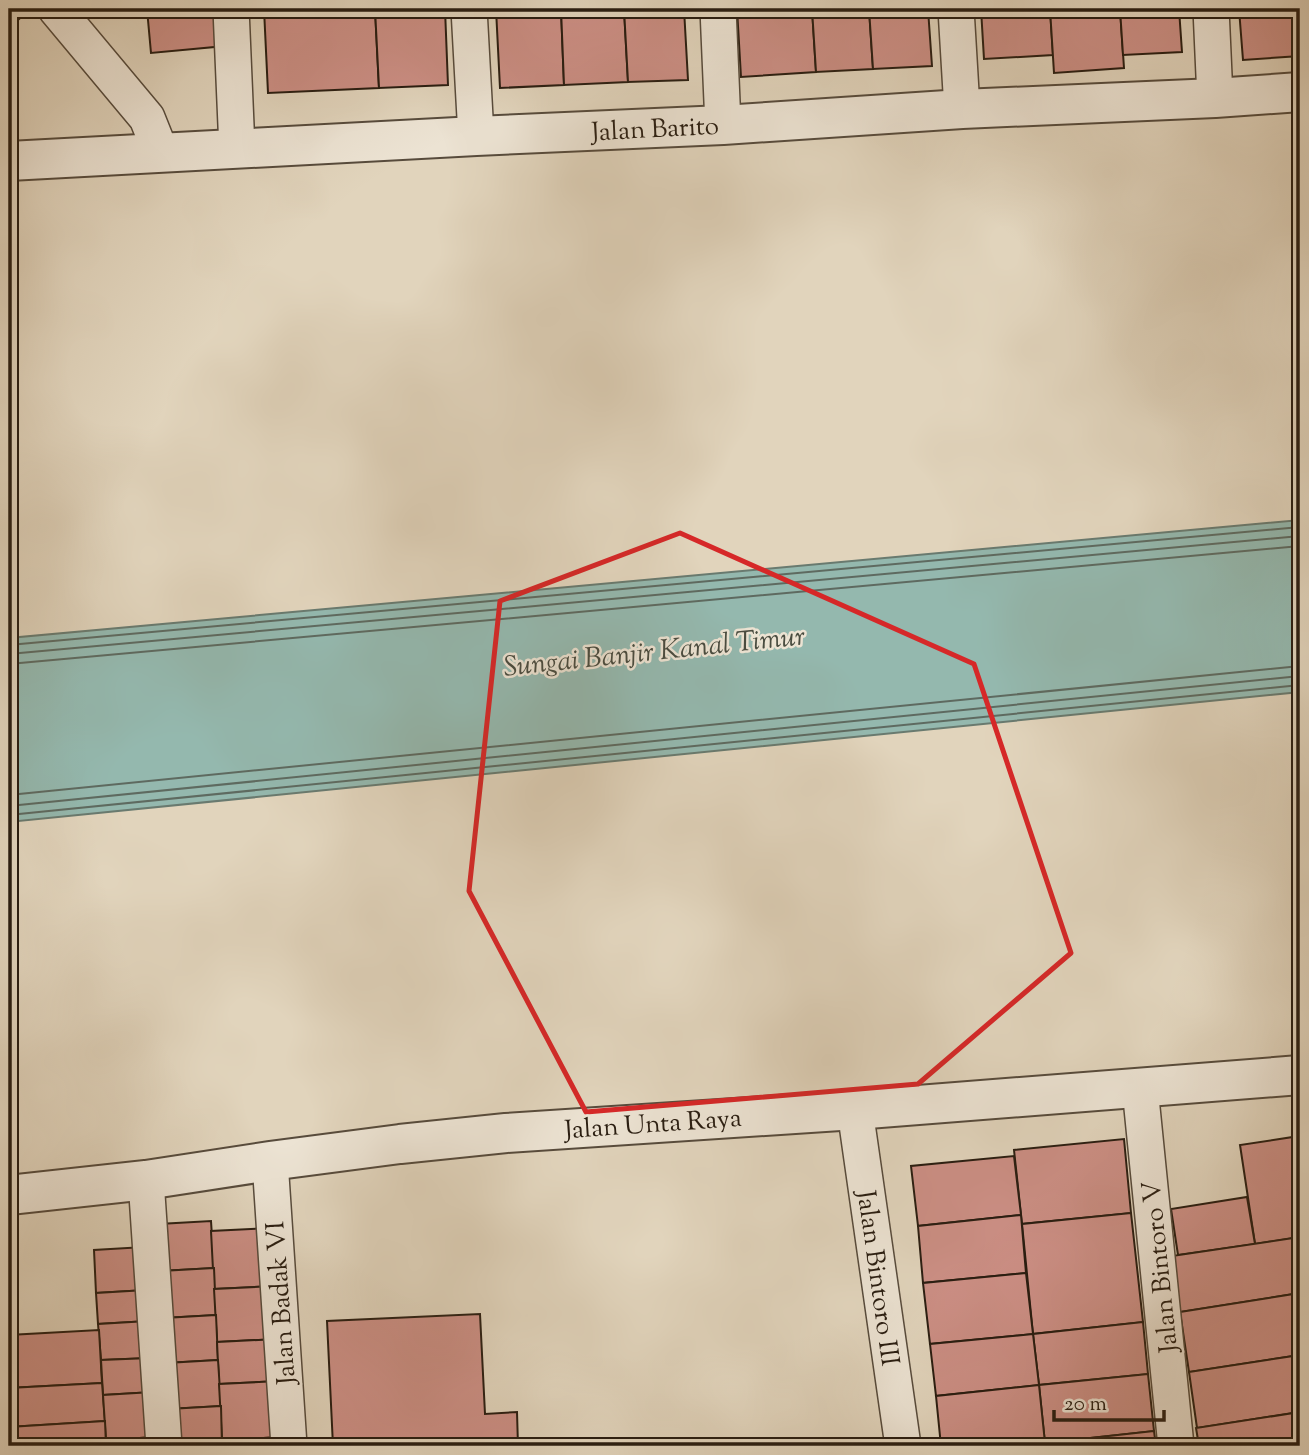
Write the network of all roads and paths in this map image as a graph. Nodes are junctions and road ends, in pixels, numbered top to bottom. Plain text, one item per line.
1 (56, 9) edge
2 (231, 9) edge
3 (469, 9) edge
4 (718, 9) edge
5 (956, 9) edge
6 (1211, 9) edge
7 (1300, 92) edge
8 (1215, 98) junction
9 (962, 110) junction
10 (723, 125) junction
11 (476, 136) junction
12 (237, 149) junction
13 (162, 153) junction
14 (9, 161) edge
15 (1300, 1075) edge
16 (1140, 1087) junction
17 (855, 1111) junction
18 (270, 1161) junction
19 (146, 1180) junction
20 (9, 1195) edge
21 (164, 1446) edge
22 (289, 1446) edge
23 (903, 1446) edge
24 (1176, 1446) edge

1 - 13 street
2 - 12 street
3 - 11 street
4 - 10 street
5 - 9 street
6 - 8 street
7 - 8 street, Jalan Barito
8 - 9 street, Jalan Barito
9 - 10 street, Jalan Barito
10 - 11 street, Jalan Barito
11 - 12 street, Jalan Barito
12 - 13 street, Jalan Barito
13 - 14 street, Jalan Barito
15 - 16 street, Jalan Unta Raya
16 - 17 street, Jalan Unta Raya
16 - 24 street, Jalan Bintoro V
17 - 18 street, Jalan Unta Raya
17 - 23 street, Jalan Bintoro III
18 - 19 street, Jalan Unta Raya
18 - 22 street, Jalan Badak VI
19 - 20 street, Jalan Unta Raya
19 - 21 street

